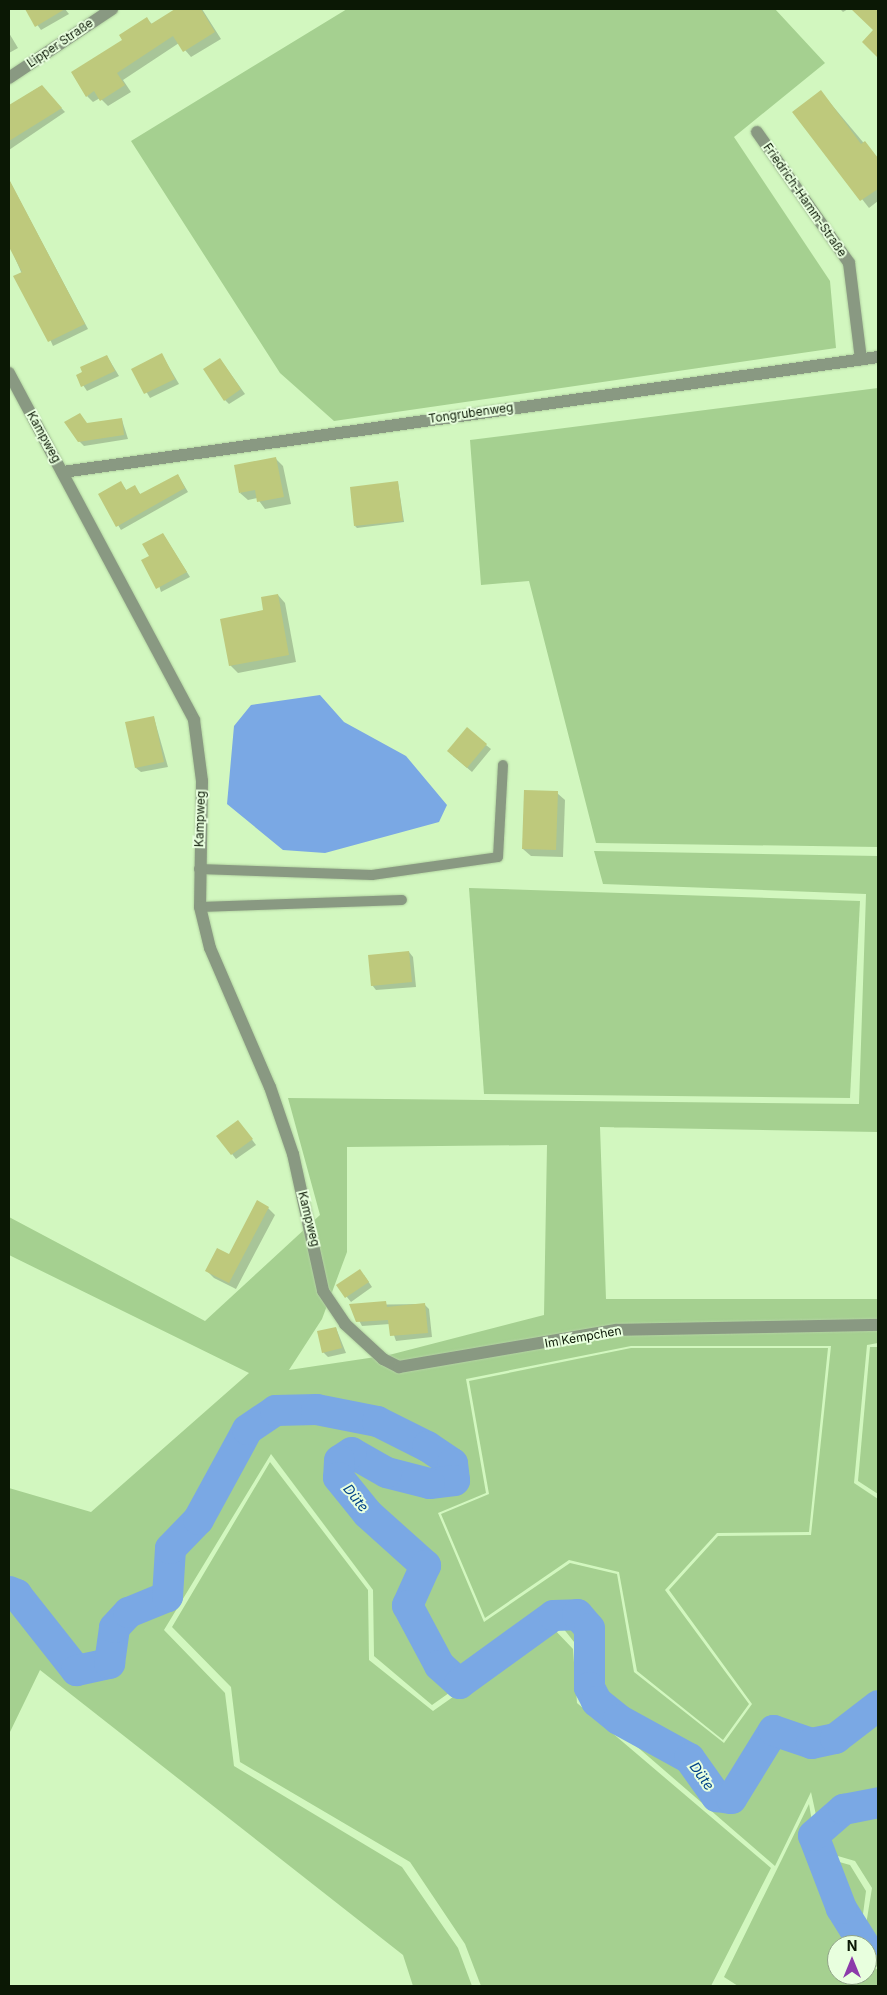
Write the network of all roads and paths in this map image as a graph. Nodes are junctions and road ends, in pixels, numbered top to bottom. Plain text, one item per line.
1 (107, 10) edge
2 (9, 78) edge
3 (757, 132) dead end
4 (878, 357) edge
5 (861, 359) junction
6 (9, 373) edge
7 (63, 472) junction
8 (503, 764) dead end
9 (199, 869) junction
10 (402, 900) dead end
11 (200, 907) junction
12 (324, 1291) joint
13 (878, 1325) edge

1 - 2 street, Lipper Straße
3 - 5 street, Friedrich-Hamm-Straße
4 - 5 street, Tongrubenweg
5 - 7 street, Tongrubenweg
6 - 7 street, Kampweg
7 - 9 street, Kampweg
8 - 9 lane
9 - 11 street, Kampweg
10 - 11 lane
11 - 12 street, Kampweg
12 - 13 street, Im Kempchen

